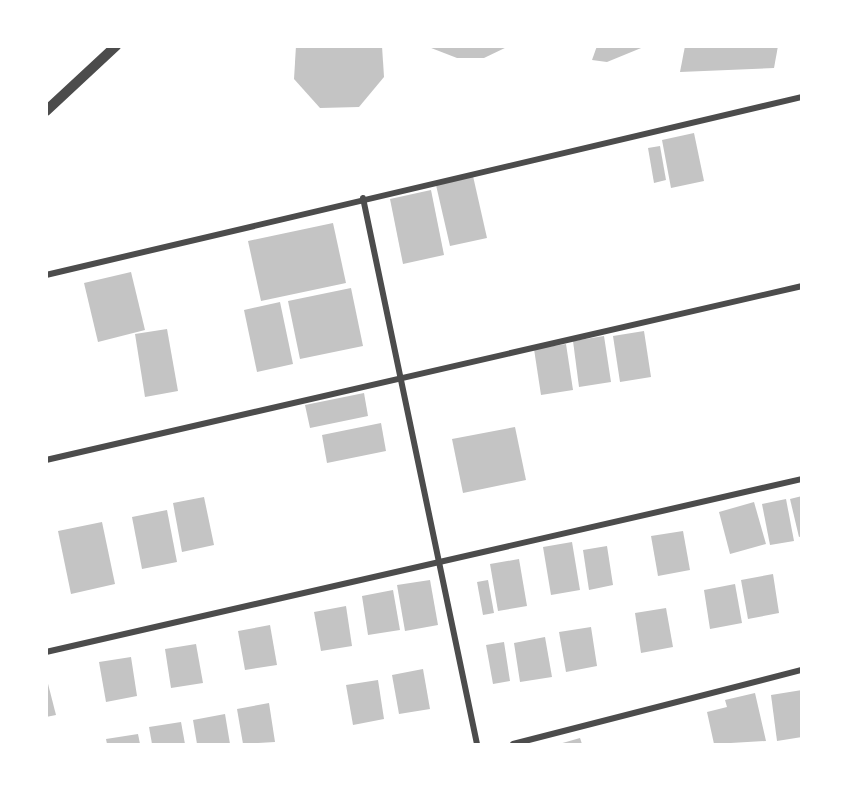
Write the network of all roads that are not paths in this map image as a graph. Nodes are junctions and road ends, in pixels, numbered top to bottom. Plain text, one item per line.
1 (116, 46) edge
2 (801, 97) edge
3 (46, 111) edge
4 (363, 198) junction
5 (46, 275) edge
6 (801, 286) edge
7 (401, 378) junction
8 (46, 460) edge
9 (801, 479) edge
10 (440, 562) junction
11 (46, 652) edge
12 (801, 670) edge
13 (477, 744) edge
14 (513, 744) edge

1 - 3 street
2 - 4 street
4 - 5 street
4 - 7 street
6 - 7 street
7 - 8 street
7 - 10 street
9 - 10 street
10 - 11 street
10 - 13 street
12 - 14 street

